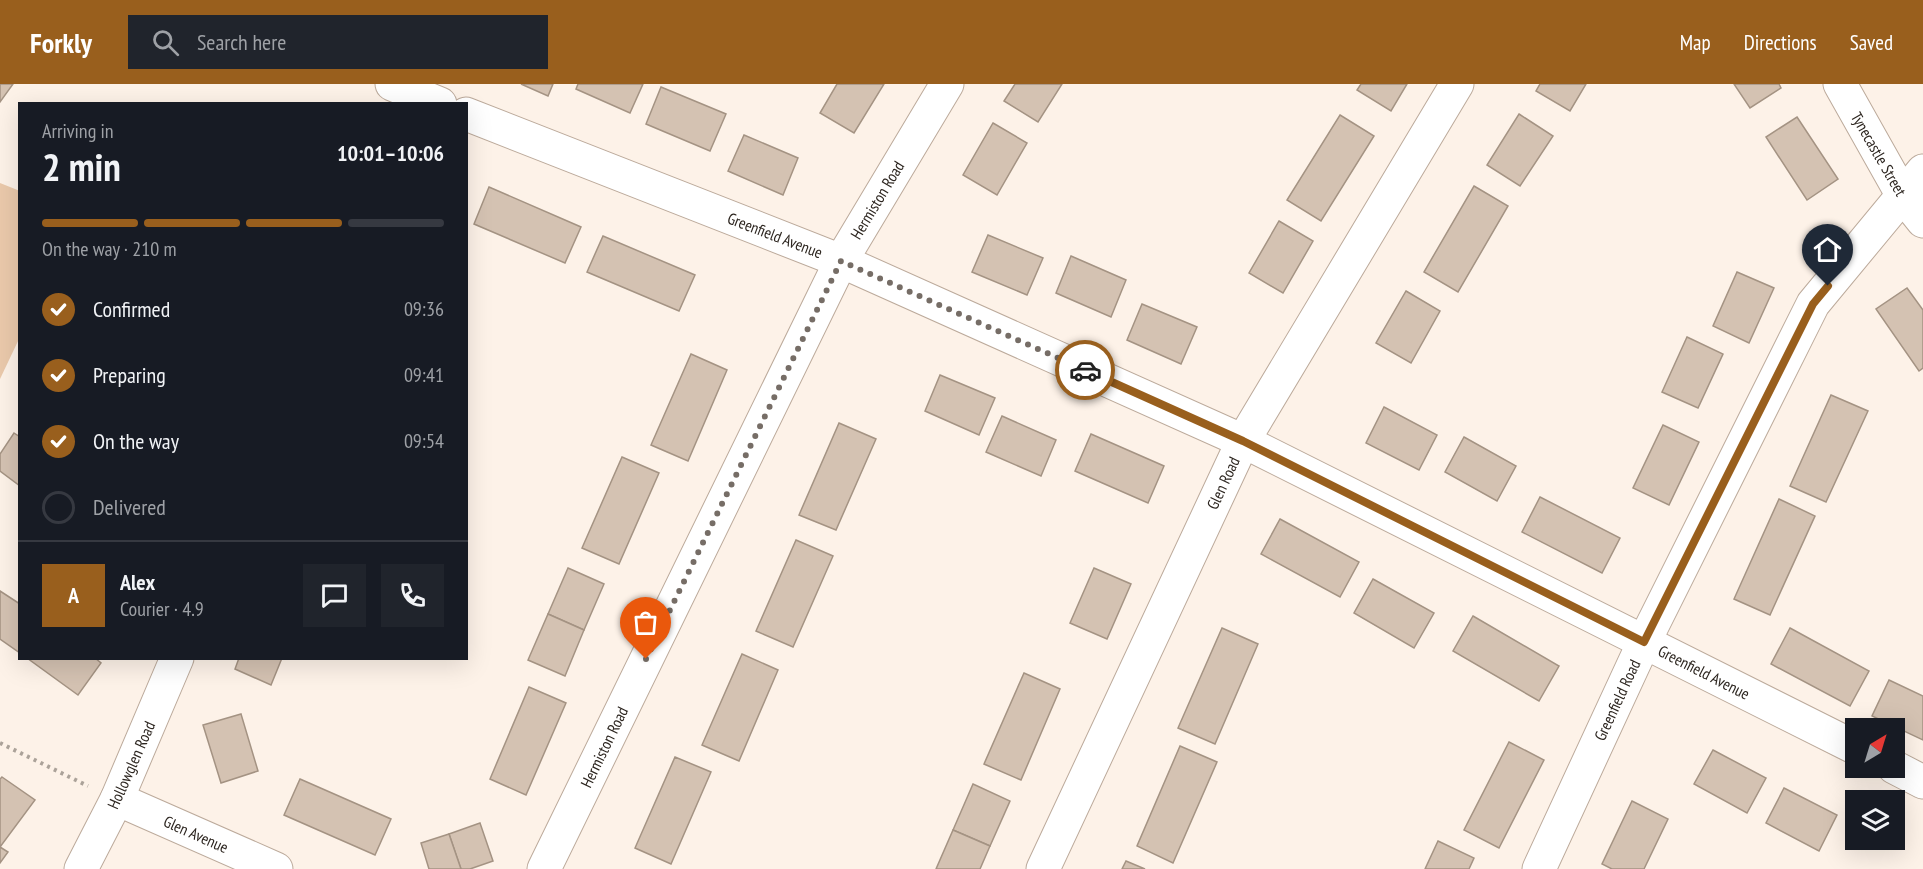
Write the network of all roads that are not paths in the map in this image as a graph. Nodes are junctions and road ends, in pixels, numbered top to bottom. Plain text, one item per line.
1 (947, 84) edge
2 (1457, 84) edge
3 (1840, 84) edge
4 (468, 115) edge
5 (1923, 171) edge
6 (1903, 196) junction
7 (1923, 221) edge
8 (841, 261) junction
9 (1243, 441) junction
10 (1644, 642) junction
11 (176, 660) edge
12 (1845, 742) edge
13 (1905, 773) edge
14 (1923, 782) edge
15 (117, 800) junction
16 (81, 869) edge
17 (276, 869) edge
18 (544, 869) edge
19 (1043, 869) edge
20 (1539, 869) edge

1 - 8 street, Hermiston Road
2 - 9 street, Glen Road
3 - 6 street, Tynecastle Street
4 - 8 street, Greenfield Avenue
5 - 6 street, Greenfield Road
6 - 7 street, Tynecastle Street
6 - 10 street, Greenfield Road
8 - 9 street, Greenfield Avenue
8 - 18 street, Hermiston Road
9 - 10 street, Greenfield Avenue
9 - 19 street, Glen Road
10 - 12 street, Greenfield Avenue
10 - 20 street, Greenfield Road
11 - 15 street, Hollowglen Road
13 - 14 street
15 - 16 street, Hollowglen Road
15 - 17 street, Glen Avenue

